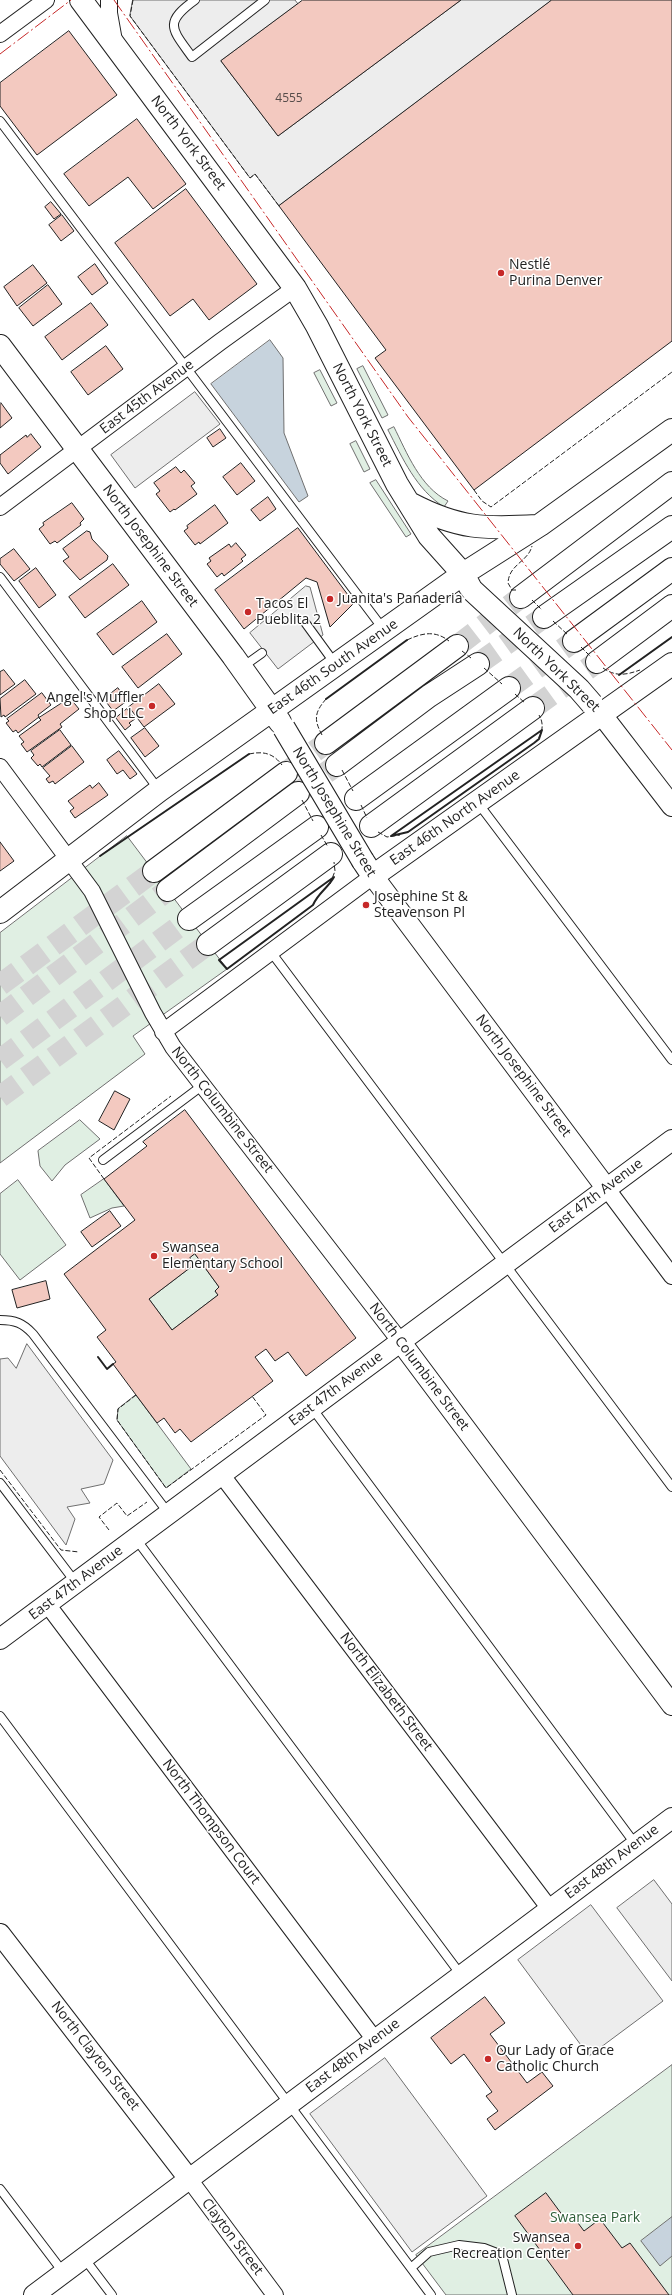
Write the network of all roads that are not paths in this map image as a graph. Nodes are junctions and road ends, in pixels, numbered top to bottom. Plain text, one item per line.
1 (46, 0) edge
2 (81, 0) edge
3 (109, 0) edge
4 (195, 0) edge
5 (265, 0) edge
6 (0, 34) edge
7 (116, 47) junction
8 (0, 122) edge
9 (295, 288) junction
10 (0, 346) edge
11 (185, 368) junction
12 (672, 430) edge
13 (77, 449) junction
14 (672, 483) edge
15 (411, 504) junction
16 (0, 507) edge
17 (540, 525) junction
18 (672, 527) edge
19 (672, 569) edge
20 (0, 577) edge
21 (468, 583) junction
22 (521, 597) tunnel mouth
23 (672, 606) edge
24 (544, 617) tunnel mouth
25 (304, 621) dead end
26 (385, 630) junction
27 (574, 641) tunnel mouth
28 (457, 646) tunnel mouth
29 (262, 653) dead end
30 (597, 662) tunnel mouth
31 (478, 664) tunnel mouth
32 (672, 664) edge
33 (336, 665) junction
34 (241, 668) junction
35 (509, 688) tunnel mouth
36 (533, 708) tunnel mouth
37 (597, 710) junction
38 (278, 720) junction
39 (326, 743) tunnel mouth
40 (337, 764) tunnel mouth
41 (0, 767) edge
42 (286, 773) tunnel mouth
43 (160, 790) junction
44 (298, 793) tunnel mouth
45 (356, 799) dead end
46 (478, 802) junction
47 (672, 806) edge
48 (371, 826) dead end
49 (317, 827) dead end
50 (331, 854) dead end
51 (70, 858) junction
52 (368, 869) junction
53 (154, 871) tunnel mouth
54 (168, 890) tunnel mouth
55 (0, 912) edge
56 (190, 919) tunnel mouth
57 (208, 944) tunnel mouth
58 (271, 952) junction
59 (160, 1026) junction
60 (672, 1060) edge
61 (203, 1085) junction
62 (672, 1140) edge
63 (103, 1160) dead end
64 (607, 1188) junction
65 (506, 1263) junction
66 (672, 1276) edge
67 (0, 1320) edge
68 (400, 1341) junction
69 (312, 1407) junction
70 (221, 1474) junction
71 (0, 1483) edge
72 (672, 1487) edge
73 (169, 1514) junction
74 (135, 1538) junction
75 (76, 1583) junction
76 (47, 1604) junction
77 (0, 1639) edge
78 (672, 1705) edge
79 (0, 1716) edge
80 (672, 1818) edge
81 (636, 1845) junction
82 (550, 1909) junction
83 (0, 1934) edge
84 (461, 1976) junction
85 (375, 2040) junction
86 (289, 2104) junction
87 (189, 2179) junction
88 (0, 2189) edge
89 (84, 2258) junction
90 (411, 2268) junction
91 (63, 2273) junction
92 (34, 2295) edge
93 (112, 2295) edge
94 (275, 2295) edge
95 (431, 2295) edge
96 (512, 2295) edge

1 - 6 street
2 - 7 main road, North York Street
3 - 7 street
4 - 5 lane
7 - 9 main road, North York Street
8 - 11 lane
9 - 11 street, East 45th Avenue
9 - 15 main road, North York Street
10 - 13 main road, North Josephine Street
11 - 13 street, East 45th Avenue
11 - 26 lane
12 - 17 main road, East 46th South Avenue
13 - 16 street, East 45th Avenue
13 - 34 main road, North Josephine Street
14 - 22 main road
15 - 17 main road
15 - 21 main road, North York Street
17 - 21 main road, East 46th South Avenue
18 - 24 main road
19 - 27 main road
20 - 43 lane
21 - 26 main road, East 46th South Avenue
21 - 37 main road, North York Street, bridge
23 - 30 main road
25 - 33 lane
26 - 33 main road, East 46th South Avenue
28 - 39 main road
29 - 34 lane
31 - 40 main road
32 - 37 main road, East 46th North Avenue
33 - 38 main road, East 46th South Avenue
34 - 38 main road, North Josephine Street
35 - 45 main road
36 - 48 main road
37 - 46 main road, East 46th North Avenue
37 - 47 street, North York Street
38 - 43 main road, East 46th South Avenue
38 - 52 main road, North Josephine Street, bridge
41 - 51 street, North Columbine Street
42 - 53 main road
43 - 51 main road, East 46th South Avenue
44 - 54 main road
46 - 52 main road, East 46th North Avenue
46 - 60 lane
49 - 56 main road
50 - 57 main road
51 - 55 main road, East 46th South Avenue
51 - 59 street, North Columbine Street
52 - 58 street, East 46th North Avenue
52 - 64 street, North Josephine Street
58 - 59 street, East 46th North Avenue
58 - 65 lane
59 - 61 street, North Columbine Street
61 - 63 lane
61 - 68 street, North Columbine Street
62 - 64 street, East 47th Avenue
64 - 65 street, East 47th Avenue
64 - 66 street, North Josephine Street
65 - 68 street, East 47th Avenue
65 - 72 lane
67 - 73 lane
68 - 69 street, East 47th Avenue
68 - 78 street, North Columbine Street
69 - 70 street, East 47th Avenue
69 - 81 lane
70 - 73 street, East 47th Avenue
70 - 82 street, North Elizabeth Street
71 - 75 lane
73 - 74 street, East 47th Avenue
74 - 75 street, East 47th Avenue
74 - 84 lane
75 - 76 street, East 47th Avenue
76 - 77 street, East 47th Avenue
76 - 85 street, North Thompson Court
79 - 86 lane
80 - 81 street, East 48th Avenue
81 - 82 street, East 48th Avenue
82 - 84 street, East 48th Avenue
83 - 87 street, North Clayton Street
84 - 85 street, East 48th Avenue
85 - 86 street, East 48th Avenue
86 - 87 street, East 48th Avenue
86 - 90 lane
87 - 89 street, East 48th Avenue
87 - 94 street, Clayton Street
88 - 91 lane
89 - 91 street, East 48th Avenue
89 - 93 lane
90 - 95 lane
90 - 96 lane
91 - 92 street, East 48th Avenue

